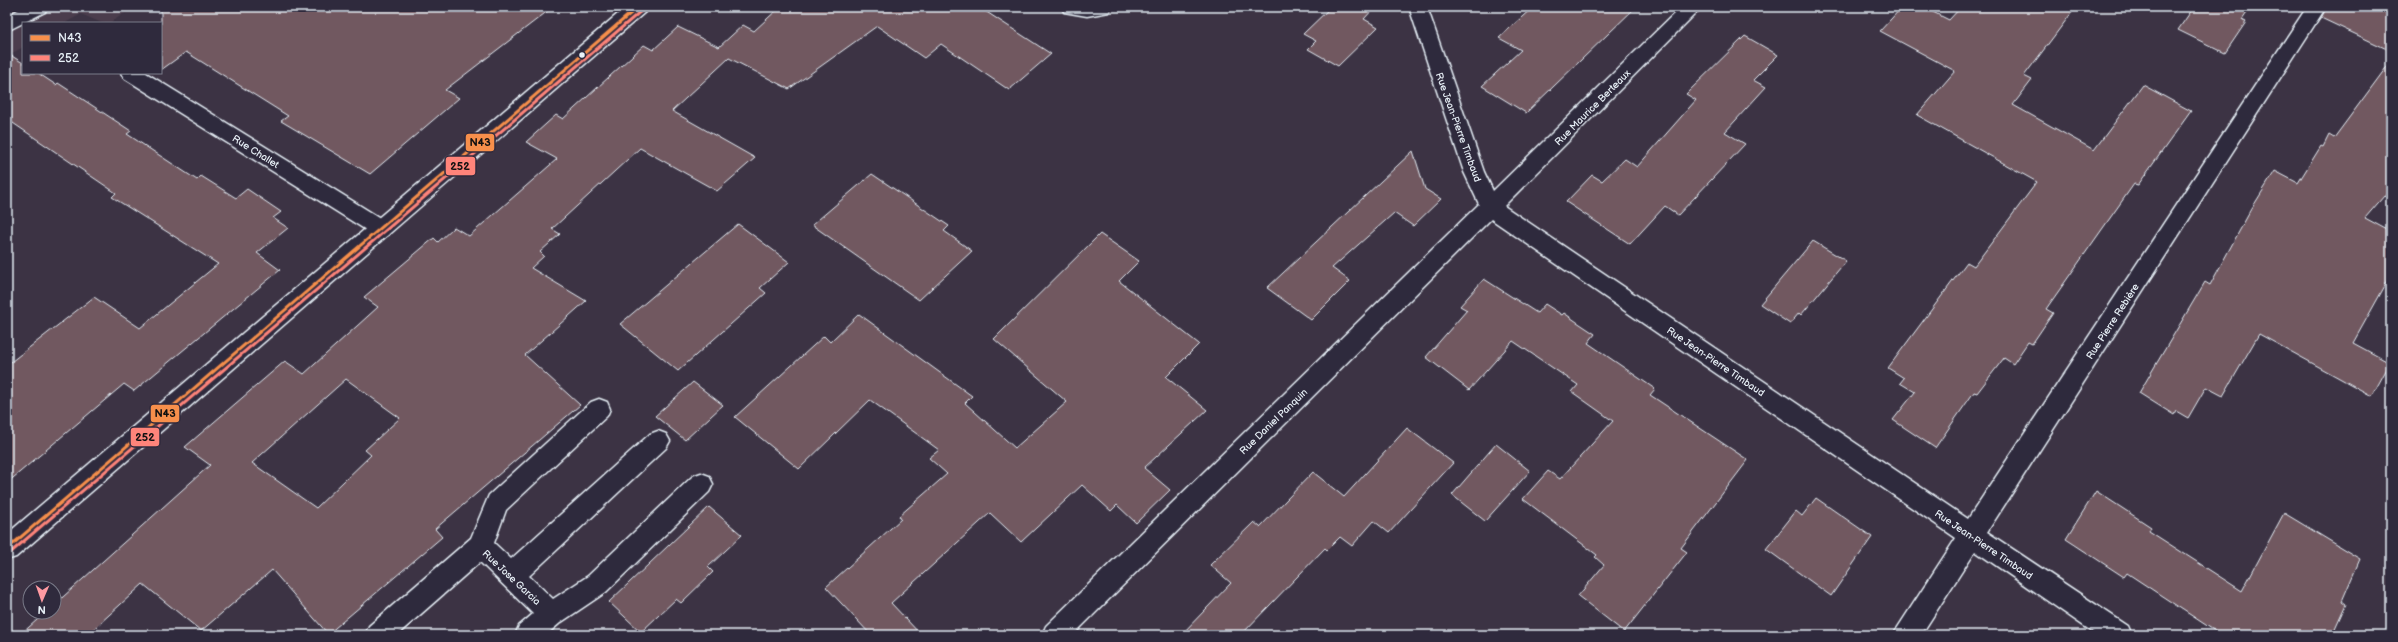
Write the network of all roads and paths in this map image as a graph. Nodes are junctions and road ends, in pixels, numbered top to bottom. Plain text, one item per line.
1 (38, 7) edge
2 (638, 7) edge
3 (1071, 7) edge
4 (1102, 7) edge
5 (1418, 7) edge
6 (1693, 7) edge
7 (2317, 7) edge
8 (7, 24) edge
9 (133, 74) edge
10 (1491, 208) junction
11 (381, 229) junction
12 (599, 409) dead end
13 (658, 441) dead end
14 (701, 484) dead end
15 (1972, 534) junction
16 (480, 546) junction
17 (7, 549) edge
18 (511, 576) junction
19 (551, 614) junction
20 (378, 635) edge
21 (528, 635) edge
22 (1055, 635) edge
23 (1906, 635) edge
24 (2119, 635) edge

1 - 8 street
2 - 11 street
3 - 4 street
5 - 10 street, Rue Jean-Pierre Timbaud
6 - 10 street, Rue Maurice Berteaux
7 - 15 street, Rue Pierre Rebière
9 - 11 street, Rue Challet
10 - 15 street, Rue Jean-Pierre Timbaud
10 - 22 street, Rue Daniel Panquin
11 - 17 street
12 - 16 street
13 - 18 street
14 - 19 street
15 - 23 street, Rue Pierre Rebière
15 - 24 street, Rue Jean-Pierre Timbaud
16 - 18 street, Rue Jose Garcia
16 - 20 street, Rue Jose Garcia
18 - 19 street, Rue Jose Garcia
19 - 21 street

